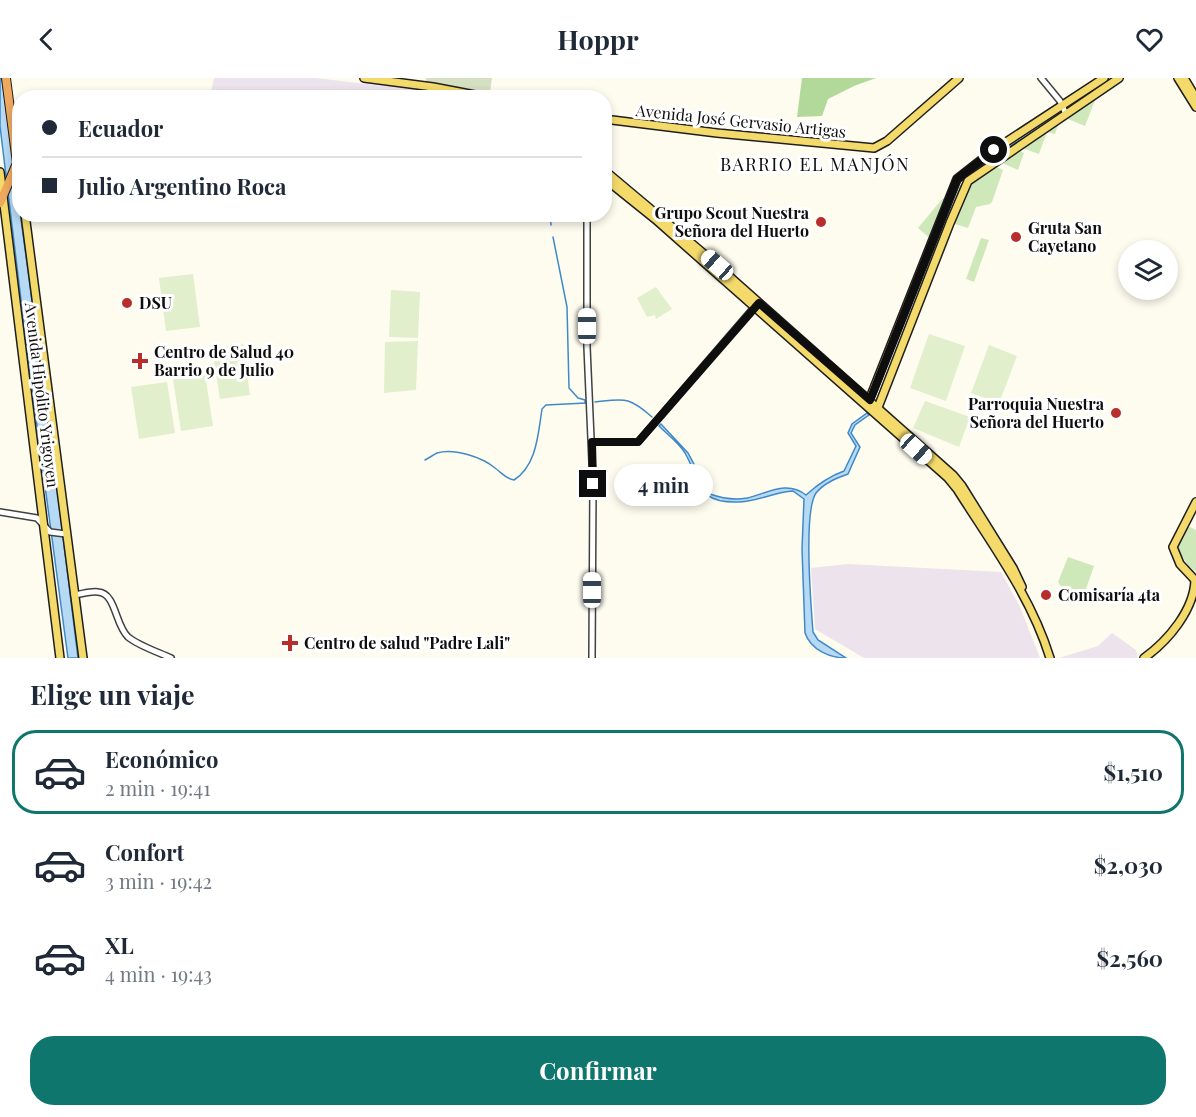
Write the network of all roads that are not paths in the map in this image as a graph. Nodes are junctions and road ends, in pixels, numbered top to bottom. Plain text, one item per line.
1 (6, 78) edge
2 (364, 78) edge
3 (958, 78) edge
4 (1041, 78) edge
5 (1104, 78) edge
6 (1119, 78) edge
7 (1178, 78) edge
8 (1184, 78) edge
9 (449, 90) edge
10 (1196, 98) edge
11 (1063, 105) junction
12 (1196, 107) edge
13 (1066, 114) junction
14 (612, 120) edge
15 (12, 131) edge
16 (0, 172) edge
17 (12, 174) edge
18 (612, 177) edge
19 (612, 184) edge
20 (3, 193) edge
21 (0, 203) edge
22 (25, 222) edge
23 (587, 222) edge
24 (757, 305) junction
25 (868, 402) junction
26 (877, 410) junction
27 (592, 442) junction
28 (1196, 502) edge
29 (2, 512) edge
30 (44, 525) junction
31 (50, 532) junction
32 (64, 534) junction
33 (45, 539) junction
34 (1196, 581) edge
35 (74, 595) junction
36 (60, 658) edge
37 (83, 658) edge
38 (171, 658) edge
39 (592, 658) edge
40 (1050, 658) edge
41 (1144, 658) edge

1 - 15 highway
2 - 9 main road
3 - 14 main road, Avenida José Gervasio Artigas
4 - 11 street
5 - 11 main road
6 - 13 main road
7 - 12 main road
8 - 10 main road
11 - 13 street
11 - 25 main road
13 - 26 main road
16 - 20 main road, Avenida Hipólito Yrigoyen
17 - 20 highway
18 - 24 main road
19 - 24 main road
20 - 21 highway
20 - 30 main road, Avenida Hipólito Yrigoyen
22 - 32 main road, Avenida Hipólito Yrigoyen
23 - 27 street
24 - 25 main road
24 - 27 street
25 - 26 main road
26 - 40 main road
27 - 39 street
28 - 34 main road
29 - 30 street
30 - 31 street
30 - 33 main road, Avenida Hipólito Yrigoyen
31 - 32 street
31 - 33 street
32 - 35 main road, Avenida Hipólito Yrigoyen
33 - 36 main road, Avenida Hipólito Yrigoyen
34 - 41 main road
35 - 37 main road, Avenida Hipólito Yrigoyen
35 - 38 street

